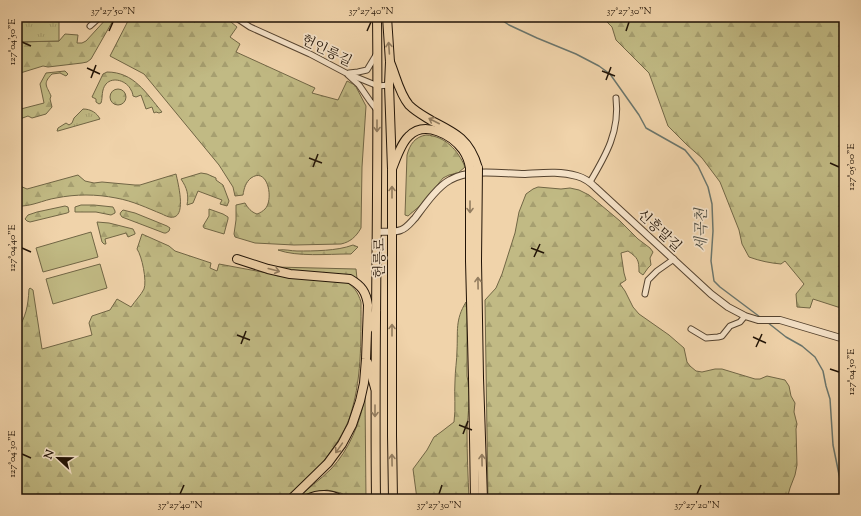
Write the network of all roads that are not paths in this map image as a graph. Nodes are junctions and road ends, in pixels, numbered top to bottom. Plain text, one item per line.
1 (100, 17) edge
2 (235, 17) edge
3 (377, 17) edge
4 (387, 17) edge
5 (90, 26) dead end
6 (377, 52) junction
7 (390, 62) junction
8 (346, 73) junction
9 (389, 85) junction
10 (378, 86) junction
11 (616, 98) dead end
12 (377, 110) junction
13 (474, 168) junction
14 (392, 170) junction
15 (590, 182) junction
16 (392, 231) junction
17 (377, 232) junction
18 (237, 259) dead end
19 (674, 259) junction
20 (645, 294) dead end
21 (376, 311) junction
22 (745, 316) junction
23 (691, 329) dead end
24 (367, 332) junction
25 (844, 339) edge
26 (366, 359) junction
27 (476, 378) junction
28 (375, 388) junction
29 (291, 499) edge
30 (307, 499) edge
31 (340, 499) edge
32 (376, 499) edge
33 (393, 499) edge
34 (474, 499) edge
35 (483, 499) edge

1 - 5 street
2 - 8 street, 헌인릉길
3 - 6 main road, 헌릉로
7 -> 4 main road, 헌릉로
6 - 8 street
6 - 10 main road, 헌릉로
7 - 9 main road, 헌릉로
13 -> 7 main road
8 - 10 street, 헌인릉길
8 - 12 street
9 - 10 street, 헌인릉길
9 - 14 main road, 헌릉로
10 - 12 main road, 헌릉로
11 - 15 street
12 -> 17 main road, 헌릉로
13 - 14 main road
13 - 27 main road, bridge
16 -> 14 main road, 헌릉로
15 - 16 street, 신흥말길
15 - 19 street, 신흥말길
16 - 17 street
33 -> 16 main road, 헌릉로
17 - 21 main road, 헌릉로
18 -> 24 main road
19 - 20 street
19 - 22 street, 신흥말길
21 - 24 main road
21 - 28 main road, 헌릉로
22 - 23 street
22 - 25 street, 신흥말길
24 - 26 main road
26 - 28 main road
26 -> 29 main road
27 - 34 main road
35 -> 27 main road
28 -> 32 main road, 헌릉로
30 - 31 main road

